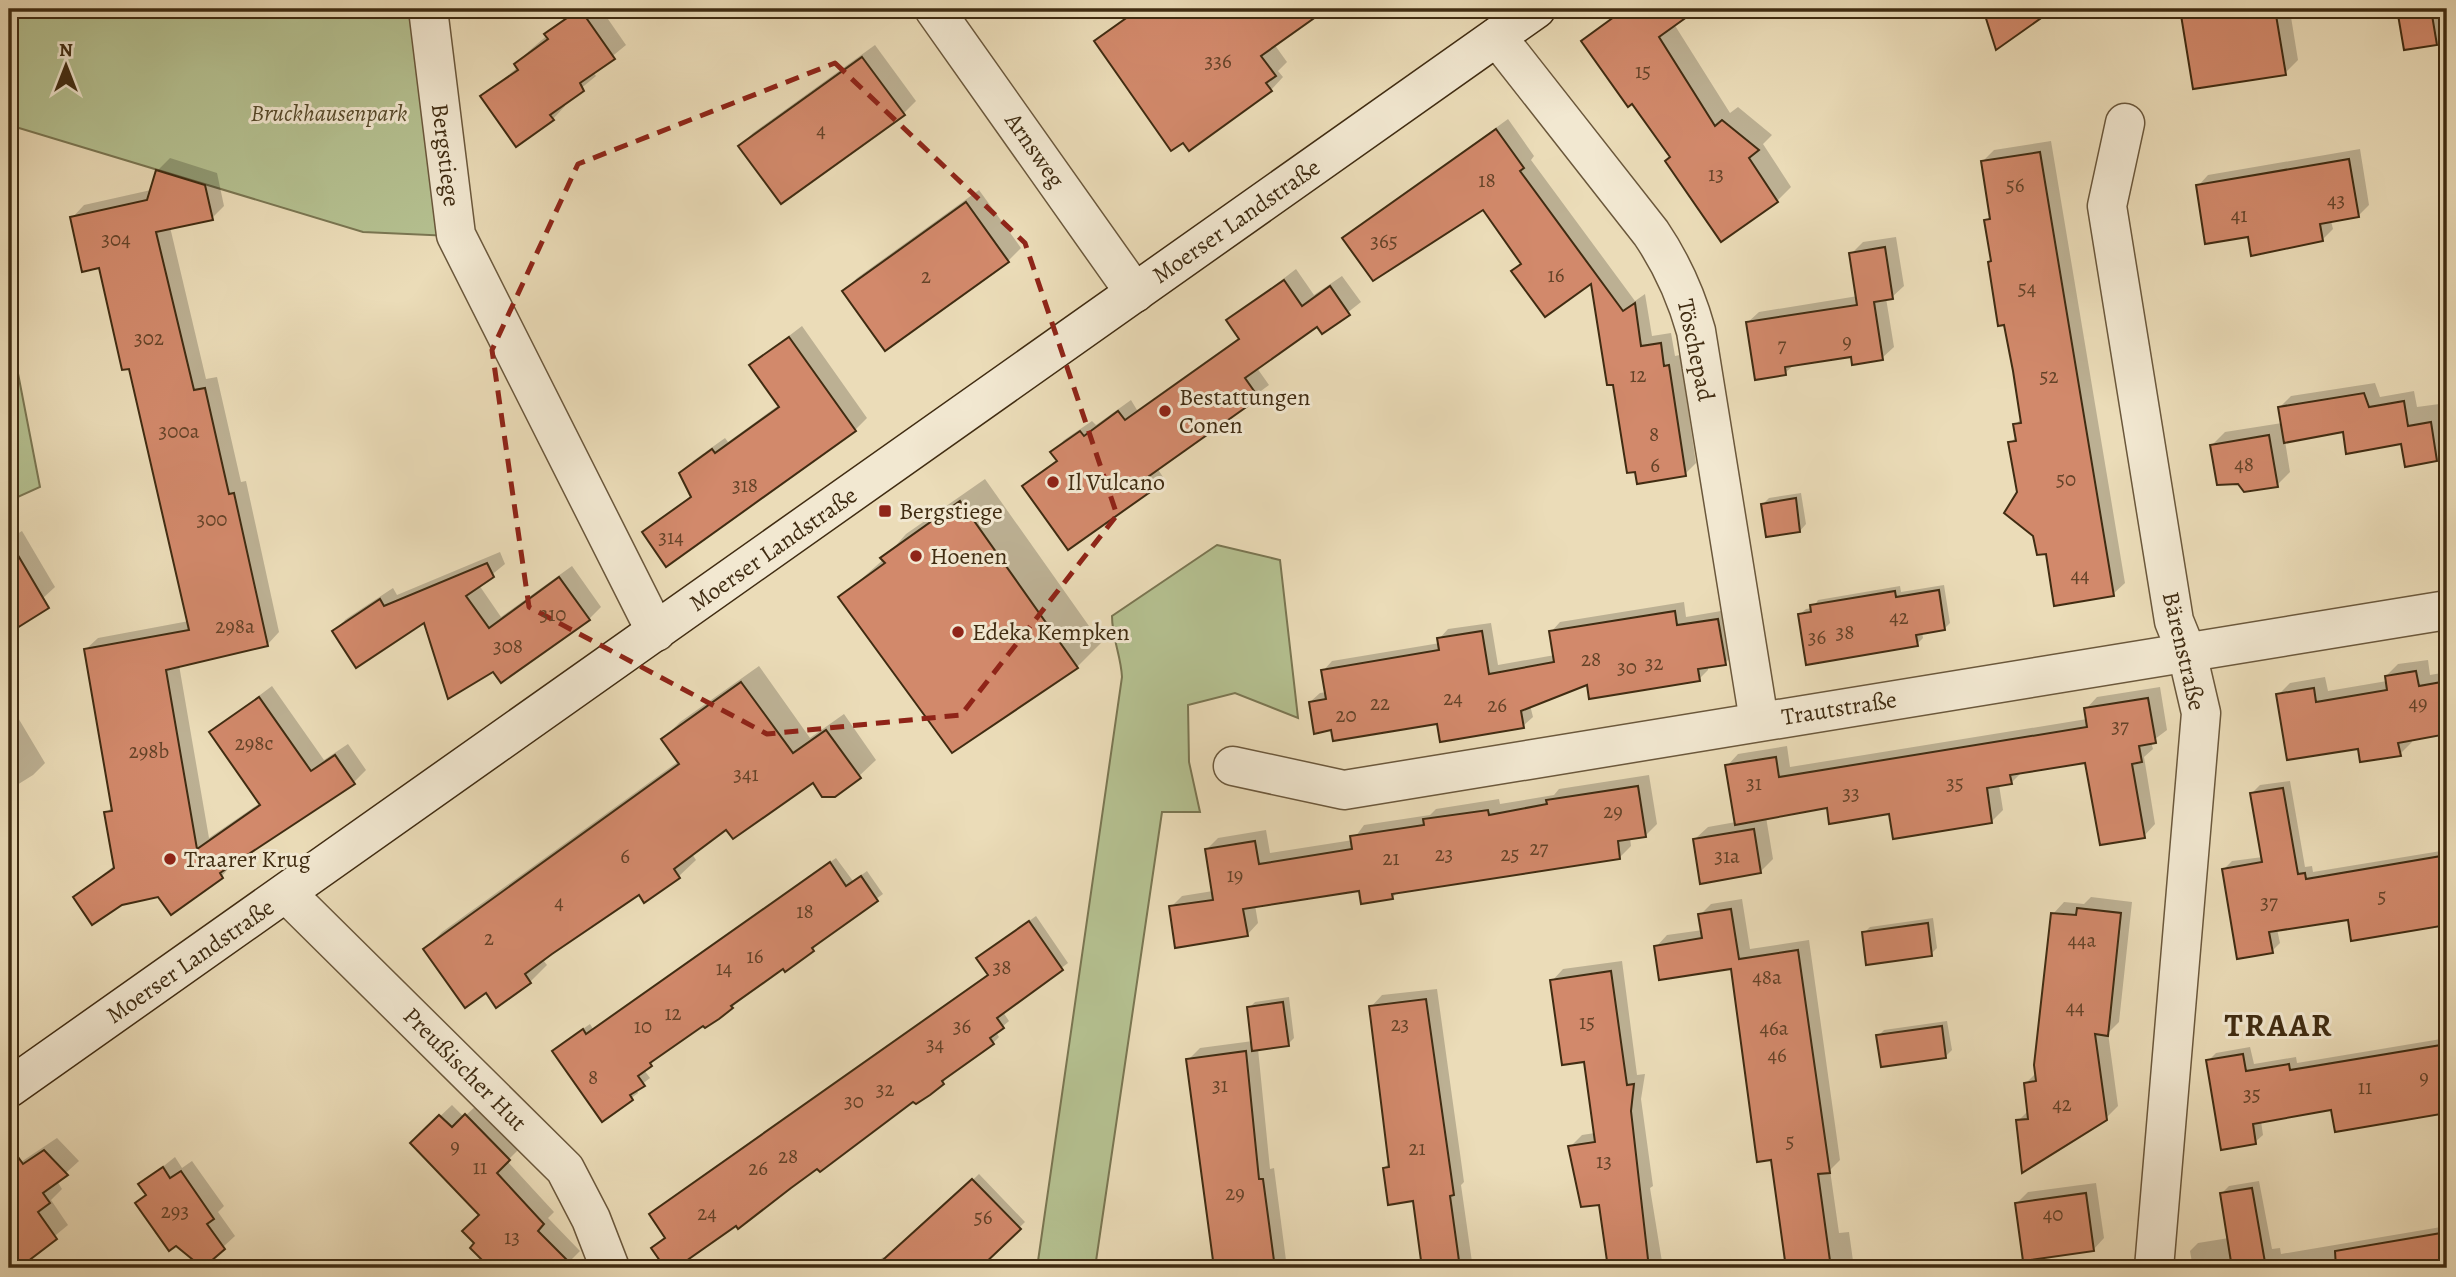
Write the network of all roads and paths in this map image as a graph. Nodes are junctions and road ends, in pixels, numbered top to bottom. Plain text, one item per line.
1 (428, 9) edge
2 (934, 9) edge
3 (1536, 9) edge
4 (1497, 37) junction
5 (2125, 123) dead end
6 (1135, 293) junction
7 (2447, 610) edge
8 (656, 632) junction
9 (2187, 653) junction
10 (1759, 721) junction
11 (1233, 766) dead end
12 (286, 893) junction
13 (9, 1088) edge
14 (610, 1268) edge
15 (2154, 1268) edge

1 - 8 street, Bergstiege
2 - 6 street, Arnsweg
3 - 4 street, Moerser Landstraße
4 - 6 street, Moerser Landstraße
4 - 10 street, Töschepad
5 - 9 street, Bärenstraße
6 - 8 street, Moerser Landstraße
7 - 9 street, Trautstraße
8 - 12 street, Moerser Landstraße
9 - 10 street, Trautstraße
9 - 15 street, Bärenstraße
10 - 11 street, Trautstraße
12 - 13 street, Moerser Landstraße
12 - 14 street, Preußischer Hut

